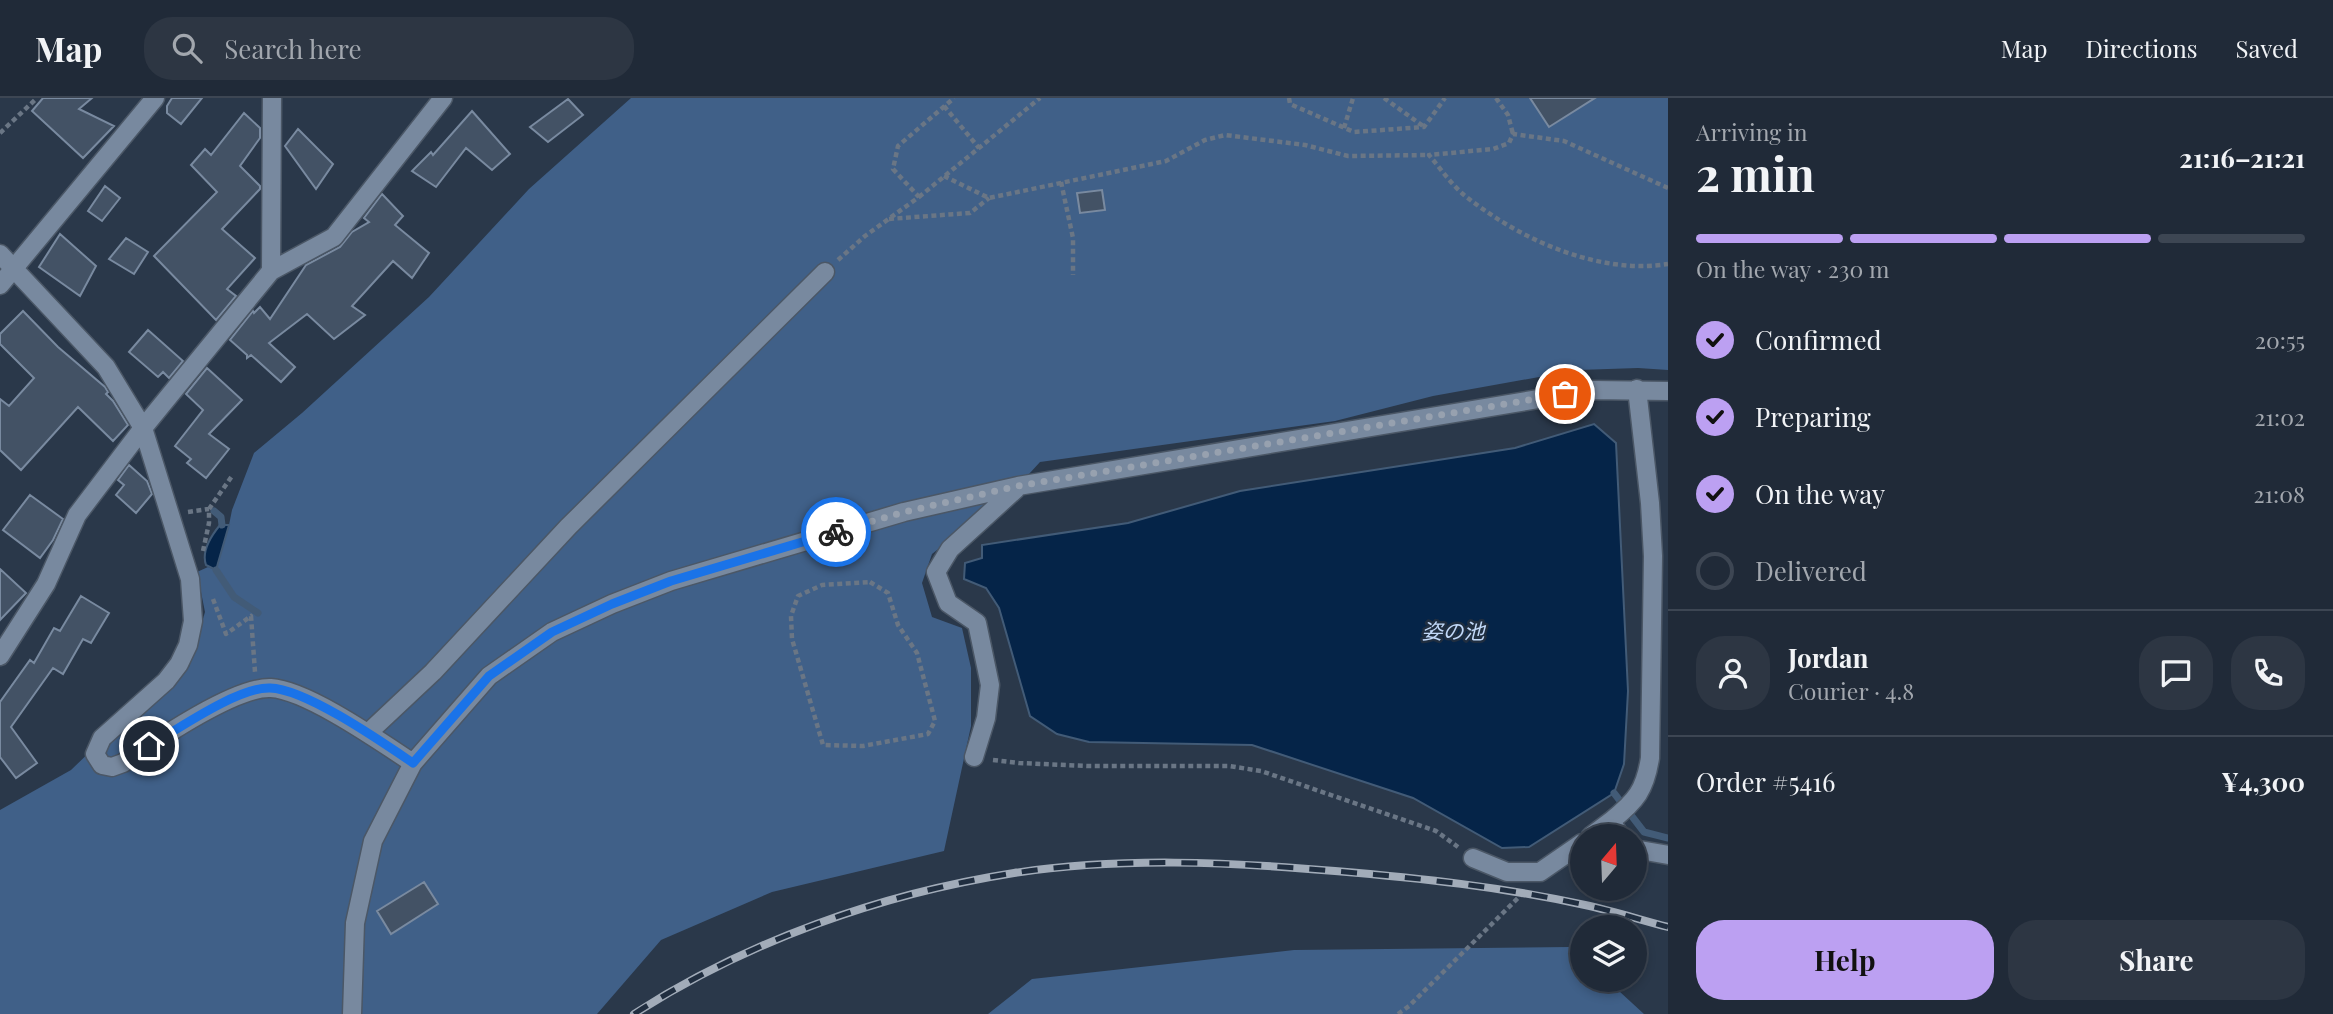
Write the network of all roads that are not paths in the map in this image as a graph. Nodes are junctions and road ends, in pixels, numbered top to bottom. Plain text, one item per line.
1 (155, 98) edge
2 (272, 98) edge
3 (443, 98) edge
4 (0, 254) edge
5 (12, 269) junction
6 (271, 271) junction
7 (825, 272) road end
8 (0, 285) edge
9 (1637, 389) junction
10 (1668, 391) edge
11 (143, 428) junction
12 (1018, 486) junction
13 (0, 656) edge
14 (368, 733) junction
15 (974, 757) road end
16 (413, 763) junction
17 (1619, 824) edge
18 (1570, 851) edge
19 (1647, 851) edge
20 (1668, 855) edge
21 (1473, 859) road end
22 (352, 1014) edge

1 - 5 street
2 - 6 street
3 - 6 street
4 - 5 street
5 - 8 street
5 - 11 street
6 - 11 street
7 - 14 street
9 - 10 street
9 - 12 street
9 - 17 street
11 - 13 street
11 - 14 street
12 - 15 street
12 - 16 street
14 - 16 street
16 - 22 street
18 - 21 street
19 - 20 street

